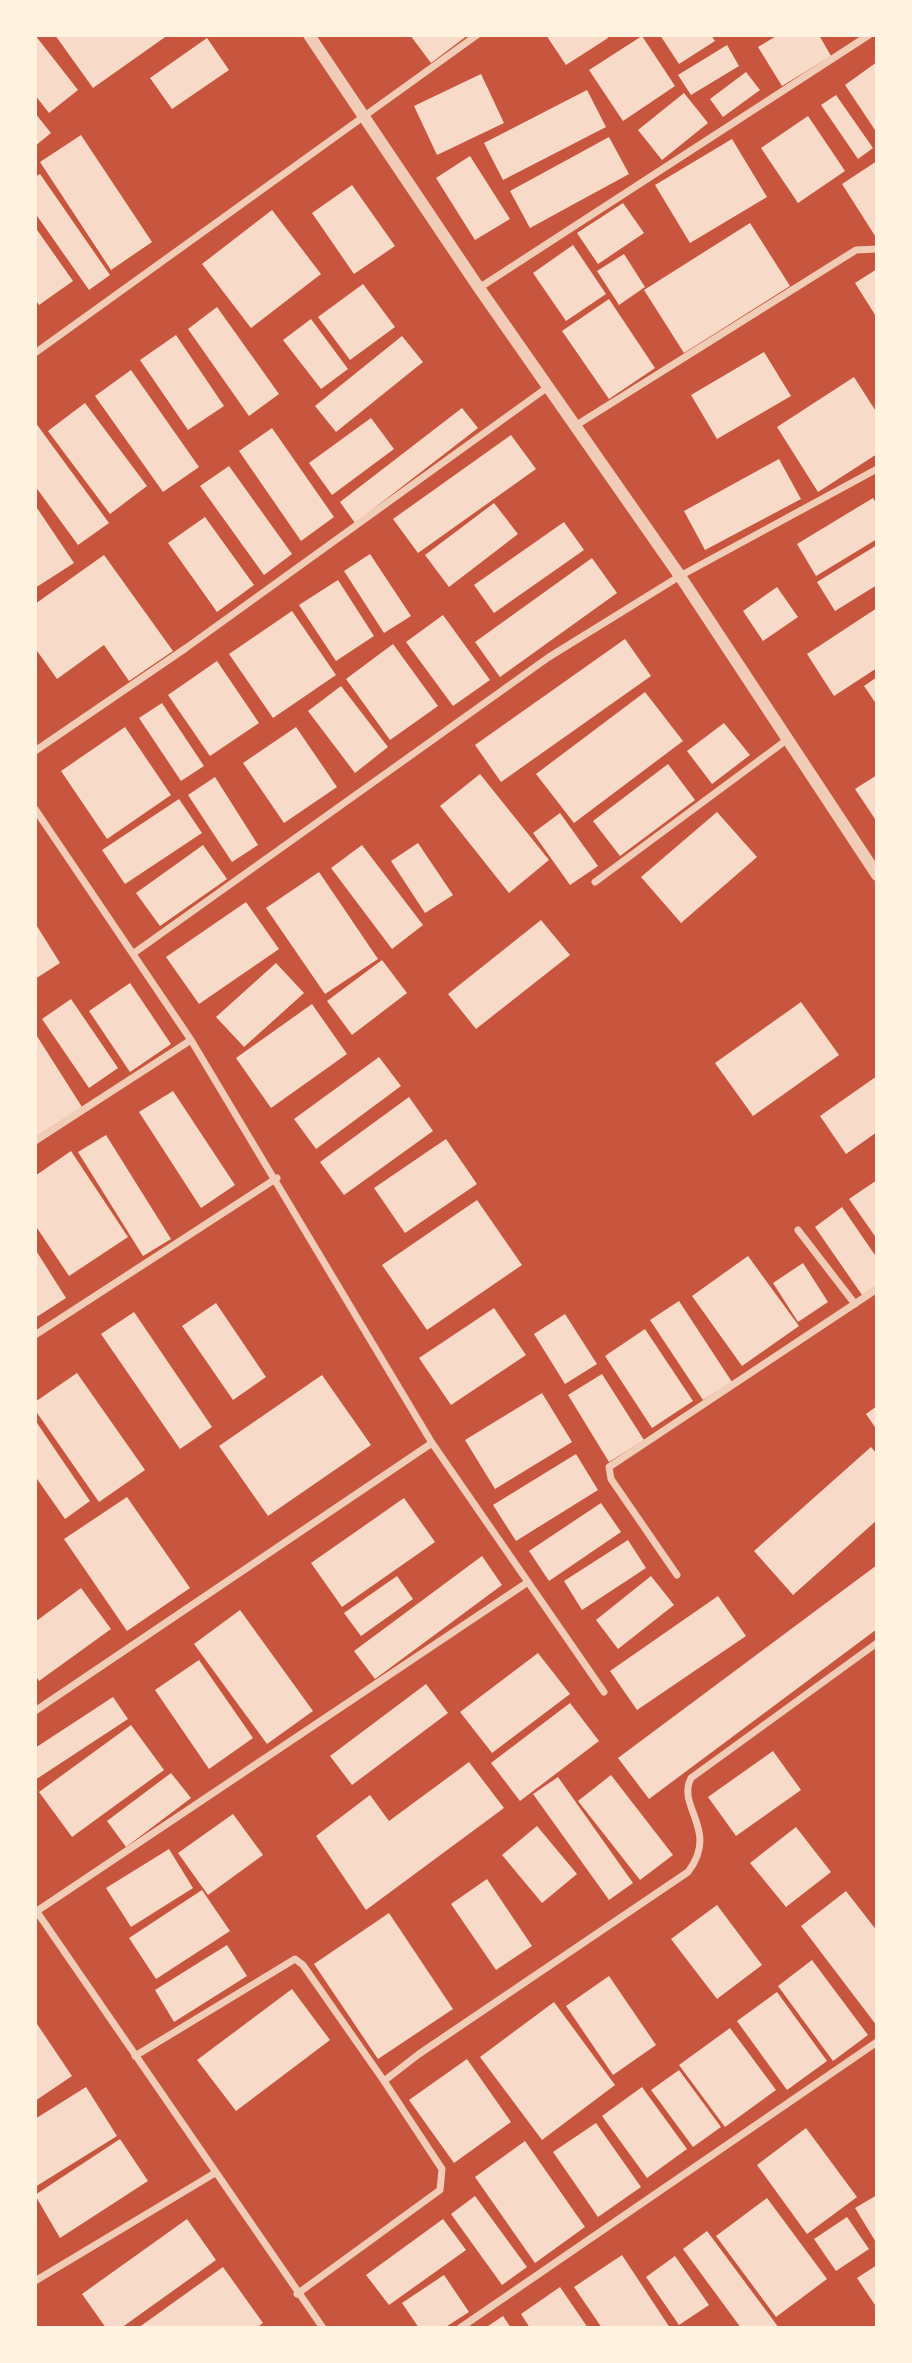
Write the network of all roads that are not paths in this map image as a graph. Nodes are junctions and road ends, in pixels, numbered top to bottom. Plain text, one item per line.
1 (309, 35) edge
2 (477, 35) edge
3 (869, 35) edge
4 (361, 116) junction
5 (877, 249) edge
6 (479, 288) junction
7 (35, 353) edge
8 (548, 387) junction
9 (575, 426) junction
10 (877, 469) edge
11 (680, 576) junction
12 (788, 739) junction
13 (35, 751) edge
14 (35, 809) edge
15 (877, 875) edge
16 (595, 882) dead end
17 (134, 953) junction
18 (191, 1040) junction
19 (35, 1141) edge
20 (277, 1178) junction
21 (798, 1230) dead end
22 (877, 1289) edge
23 (855, 1304) junction
24 (35, 1335) edge
25 (432, 1443) junction
26 (677, 1575) dead end
27 (528, 1582) junction
28 (877, 1643) edge
29 (604, 1692) dead end
30 (35, 1712) edge
31 (36, 1910) edge
32 (877, 2042) edge
33 (135, 2056) junction
34 (384, 2081) junction
35 (215, 2173) junction
36 (35, 2281) edge
37 (297, 2294) junction
38 (323, 2328) edge
39 (460, 2328) edge

1 - 4 street
2 - 4 street
3 - 6 street
4 - 6 street
4 - 7 street
5 - 9 street
6 - 8 street
8 - 9 street
8 - 13 street
9 - 11 street
10 - 11 street
11 - 12 street
11 - 17 street
12 - 15 street
12 - 16 street
14 - 17 street
17 - 18 street
18 - 19 street
18 - 20 street
20 - 24 street
20 - 25 street
21 - 23 street
22 - 23 street
23 - 26 street
25 - 27 street
25 - 30 street
27 - 29 street
27 - 31 street
28 - 34 street
31 - 33 street
32 - 39 street
33 - 34 street
33 - 35 street
34 - 37 street
35 - 36 street
35 - 37 street
37 - 38 street

